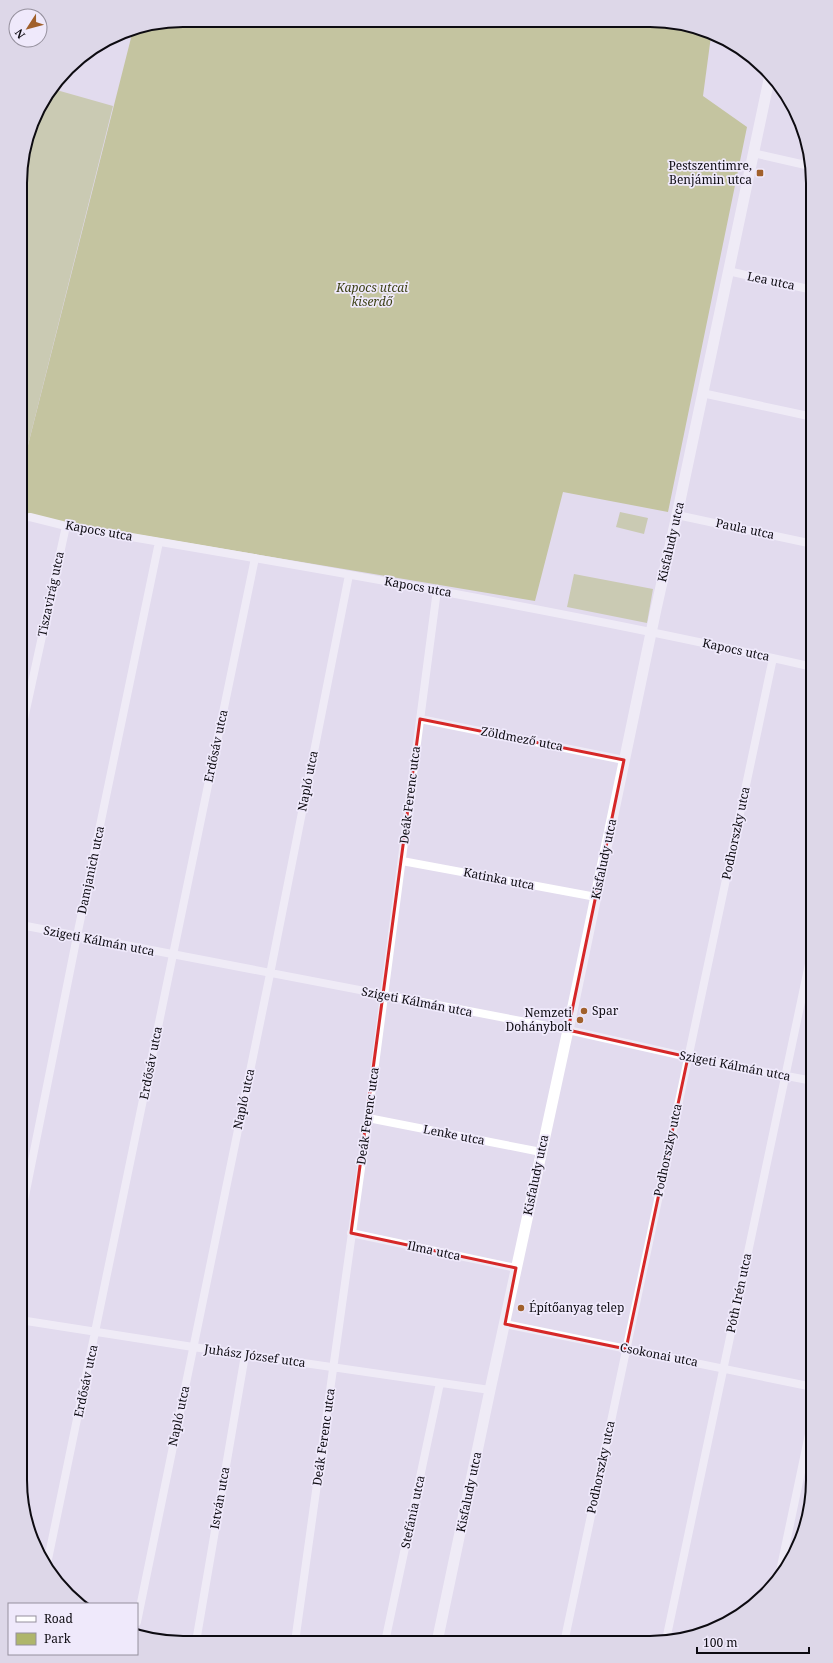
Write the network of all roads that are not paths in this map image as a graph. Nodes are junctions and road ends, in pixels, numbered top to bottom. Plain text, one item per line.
1 (769, 82) edge
2 (753, 153) junction
3 (805, 165) edge
4 (728, 272) junction
5 (806, 289) edge
6 (702, 393) junction
7 (806, 415) edge
8 (677, 515) junction
9 (27, 517) edge
10 (66, 526) junction
11 (159, 542) junction
12 (806, 543) edge
13 (255, 558) junction
14 (349, 575) junction
15 (437, 590) junction
16 (651, 632) junction
17 (773, 658) junction
18 (806, 665) edge
19 (27, 705) edge
20 (420, 718) junction
21 (624, 760) junction
22 (402, 861) junction
23 (596, 897) junction
24 (27, 926) edge
25 (77, 936) junction
26 (172, 955) junction
27 (270, 974) junction
28 (806, 978) edge
29 (384, 996) junction
30 (568, 1030) junction
31 (688, 1057) junction
32 (785, 1075) junction
33 (806, 1080) edge
34 (368, 1118) junction
35 (541, 1152) junction
36 (27, 1186) edge
37 (352, 1233) junction
38 (516, 1268) junction
39 (27, 1321) edge
40 (505, 1324) junction
41 (96, 1332) junction
42 (193, 1347) junction
43 (626, 1348) junction
44 (245, 1355) junction
45 (334, 1367) junction
46 (723, 1368) junction
47 (440, 1383) junction
48 (806, 1386) edge
49 (490, 1390) junction
50 (806, 1448) edge
51 (48, 1558) edge
52 (782, 1564) edge
53 (138, 1617) edge
54 (667, 1635) edge
55 (197, 1636) edge
56 (296, 1636) edge
57 (387, 1636) edge
58 (438, 1636) edge
59 (565, 1636) edge

1 - 2 street, Kisfaludy utca
2 - 3 street
2 - 4 street, Kisfaludy utca
4 - 5 street, Lea utca
4 - 6 street, Kisfaludy utca
6 - 7 street
6 - 8 street, Kisfaludy utca
8 - 12 street, Paula utca
8 - 16 street, Kisfaludy utca
9 - 10 street, Kapocs utca
10 - 11 street, Kapocs utca
10 - 19 street, Tiszavirág utca
11 - 13 street, Kapocs utca
11 - 25 street, Damjanich utca
13 - 14 street, Kapocs utca
13 - 26 street, Erdősáv utca
14 - 15 street, Kapocs utca
14 - 27 street, Napló utca
15 - 16 street, Kapocs utca
15 - 20 street, Deák Ferenc utca
16 - 17 street, Kapocs utca
16 - 21 street, Kisfaludy utca
17 - 18 street, Kapocs utca
17 - 31 street, Podhorszky utca
20 - 21 street, Zöldmező utca
20 - 22 street, Deák Ferenc utca
21 - 23 street, Kisfaludy utca
22 - 23 street, Katinka utca
22 - 29 street, Deák Ferenc utca
23 - 30 street, Kisfaludy utca
24 - 25 street, Szigeti Kálmán utca
25 - 26 street, Szigeti Kálmán utca
25 - 36 street, Damjanich utca
26 - 27 street, Szigeti Kálmán utca
26 - 41 street, Erdősáv utca
27 - 29 street, Szigeti Kálmán utca
27 - 42 street, Napló utca
28 - 32 street, Póth Irén utca
29 - 30 street, Szigeti Kálmán utca
29 - 34 street, Deák Ferenc utca
30 - 31 street, Szigeti Kálmán utca
30 - 35 street, Kisfaludy utca
31 - 32 street, Szigeti Kálmán utca
31 - 43 street, Podhorszky utca
32 - 33 street, Szigeti Kálmán utca
32 - 46 street, Póth Irén utca
34 - 35 street, Lenke utca
34 - 37 street, Deák Ferenc utca
35 - 38 street, Kisfaludy utca
37 - 38 street, Ilma utca
37 - 45 street, Deák Ferenc utca
38 - 40 street, Kisfaludy utca
39 - 41 street, Juhász József utca
40 - 43 street, Csokonai utca
40 - 49 street, Kisfaludy utca
41 - 42 street, Juhász József utca
41 - 51 street, Erdősáv utca
42 - 44 street, Juhász József utca
42 - 53 street, Napló utca
43 - 46 street, Csokonai utca
43 - 59 street, Podhorszky utca
44 - 45 street, Juhász József utca
44 - 55 street, István utca
45 - 47 street, Juhász József utca
45 - 56 street, Deák Ferenc utca
46 - 48 street, Csokonai utca
46 - 54 street, Póth Irén utca
47 - 49 street, Juhász József utca
47 - 57 street, Stefánia utca
49 - 58 street, Kisfaludy utca
50 - 52 street

